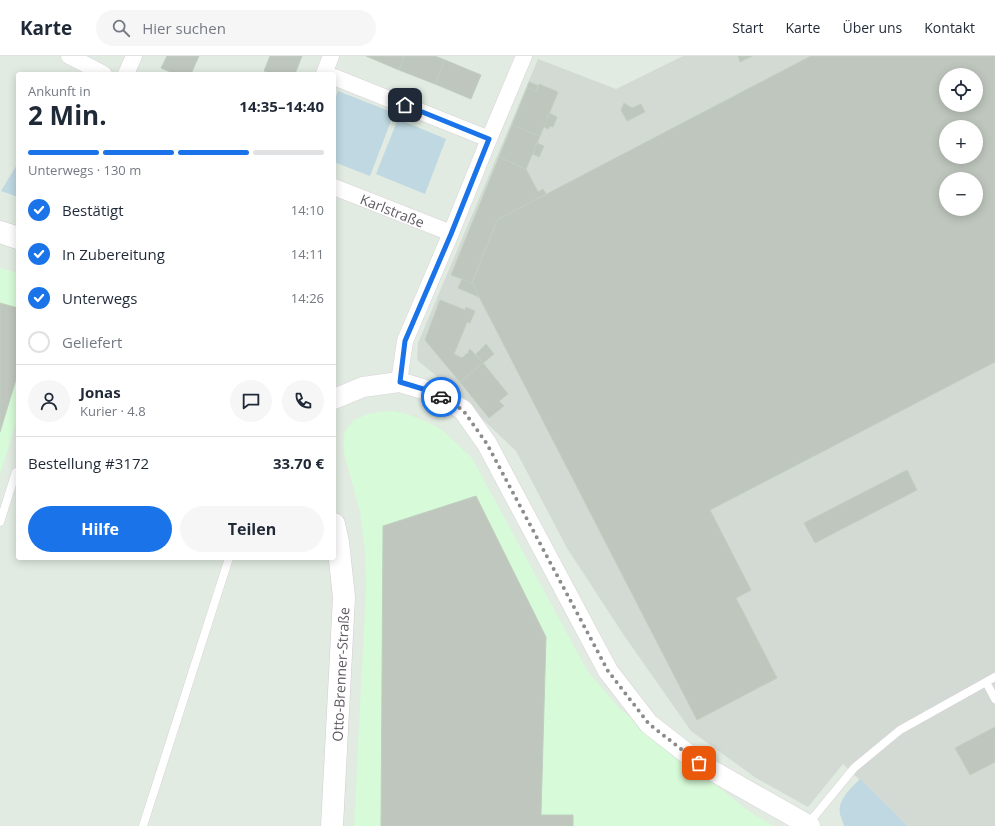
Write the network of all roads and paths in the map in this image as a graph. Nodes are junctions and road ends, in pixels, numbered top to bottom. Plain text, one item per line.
1 (69, 56) edge
2 (134, 56) edge
3 (331, 56) edge
4 (524, 56) edge
5 (100, 72) edge
6 (127, 72) edge
7 (327, 72) edge
8 (336, 78) edge
9 (489, 139) junction
10 (336, 188) edge
11 (0, 232) edge
12 (451, 234) junction
13 (16, 237) edge
14 (400, 382) junction
15 (336, 398) edge
16 (16, 472) edge
17 (0, 522) edge
18 (336, 533) edge
19 (228, 560) edge
20 (995, 677) edge
21 (986, 682) junction
22 (995, 699) edge
23 (809, 825) edge
24 (143, 826) edge
25 (332, 826) edge

1 - 5 street
2 - 6 street
3 - 7 street
4 - 9 street
8 - 9 street
9 - 12 street
10 - 12 street, Karlstraße
11 - 13 main road
12 - 14 street
14 - 15 street
14 - 23 street
16 - 17 lane
18 - 25 main road, Otto-Brenner-Straße
19 - 24 lane
20 - 21 lane
21 - 22 lane
21 - 23 lane

